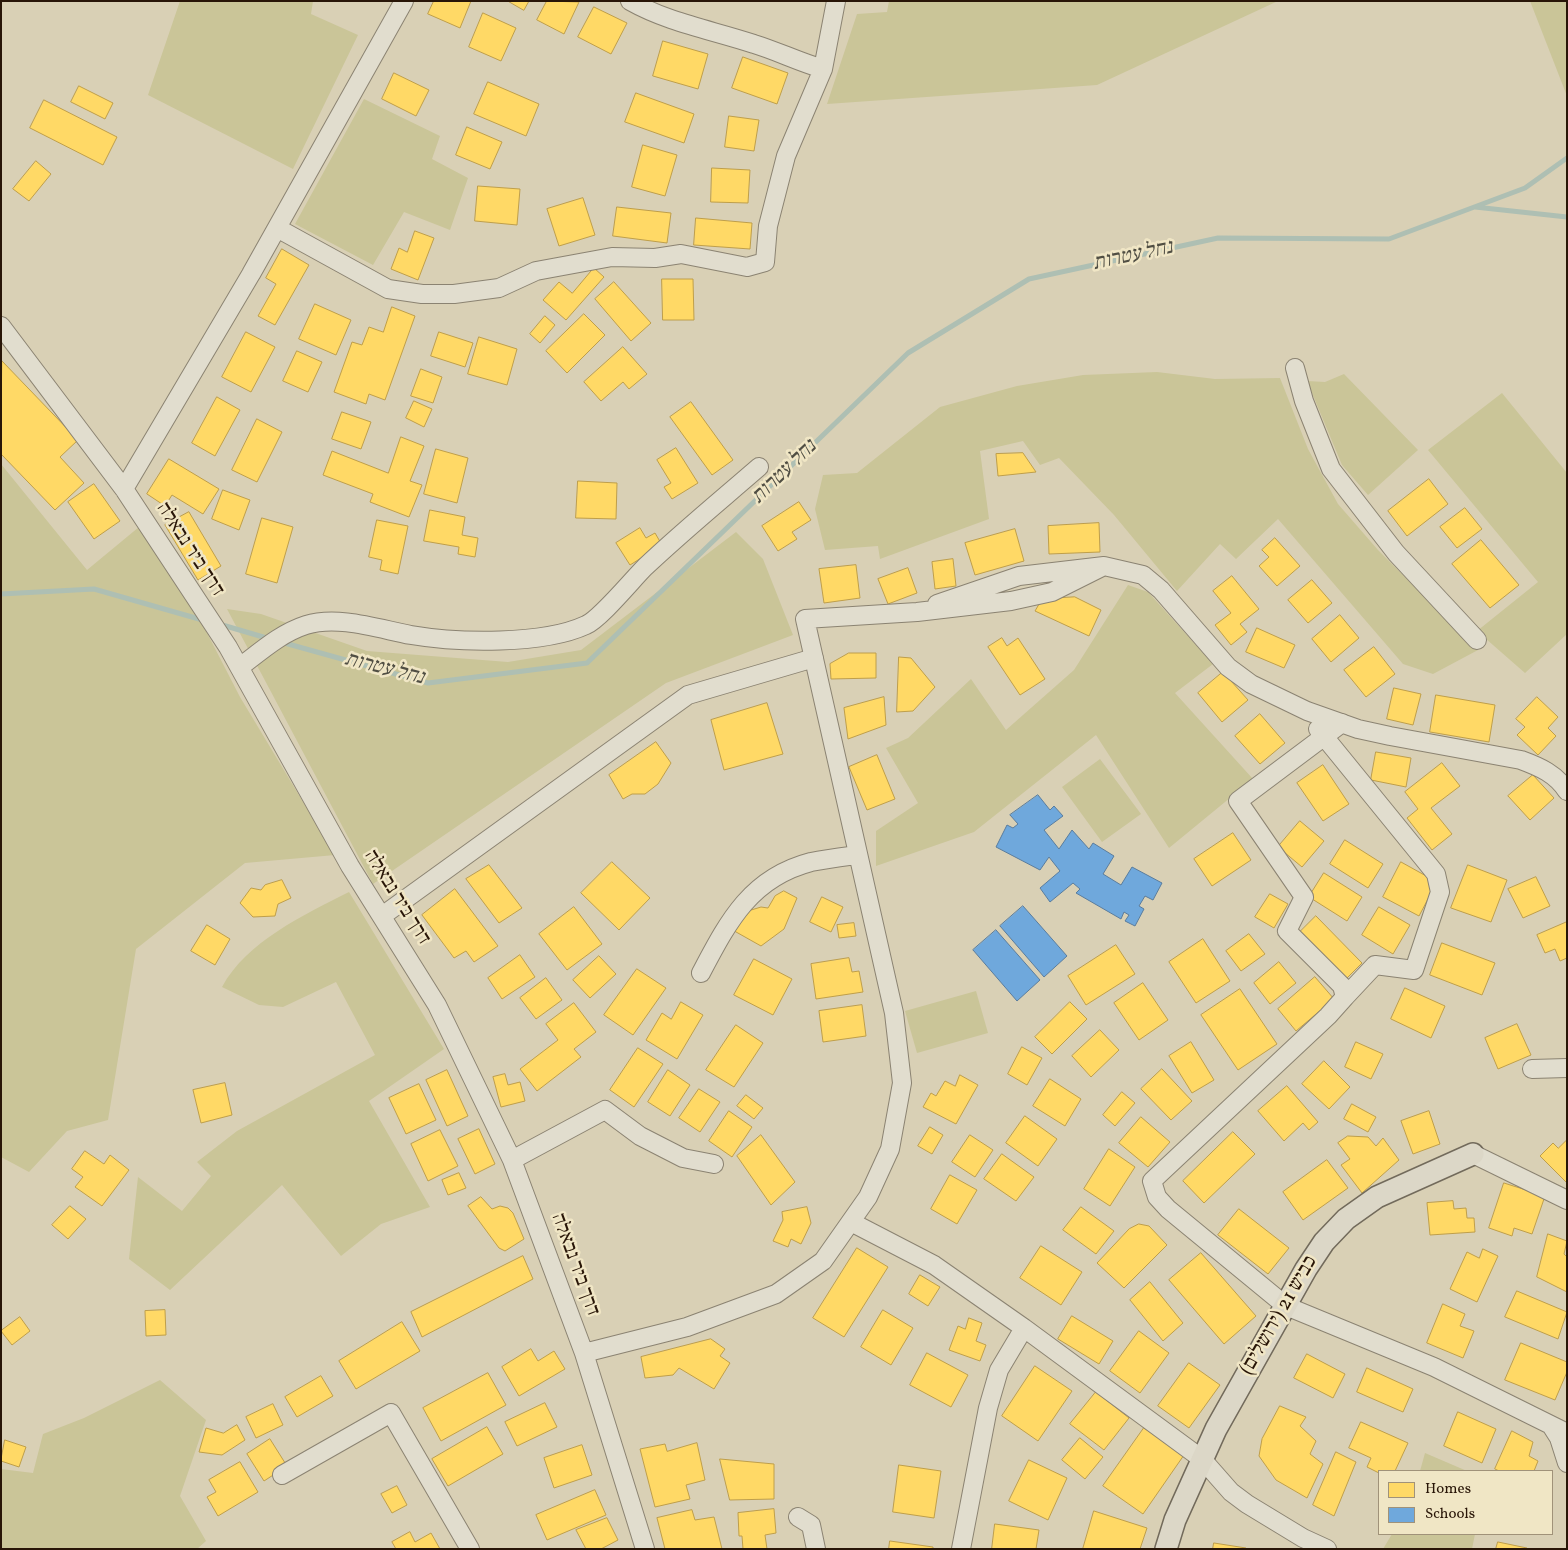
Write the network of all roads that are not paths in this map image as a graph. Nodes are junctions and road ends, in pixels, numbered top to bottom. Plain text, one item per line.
1 (404, 1) edge
2 (630, 1) edge
3 (836, 1) edge
4 (823, 68) junction
5 (277, 228) junction
6 (1, 326) edge
7 (1295, 368) dead end
8 (759, 467) dead end
9 (124, 489) junction
10 (1104, 566) junction
11 (917, 612) junction
12 (1477, 640) dead end
13 (814, 658) junction
14 (240, 667) junction
15 (1307, 711) junction
16 (1342, 723) junction
17 (1323, 737) junction
18 (1567, 791) edge
19 (857, 854) junction
20 (382, 916) junction
21 (701, 973) dead end
22 (1345, 997) junction
23 (1567, 1068) edge
24 (1532, 1069) dead end
25 (1473, 1154) joint
26 (512, 1160) junction
27 (714, 1164) dead end
28 (1567, 1200) edge
29 (851, 1222) junction
30 (1286, 1306) junction
31 (1024, 1328) junction
32 (584, 1353) junction
33 (1559, 1430) edge
34 (1202, 1459) junction
35 (1567, 1463) edge
36 (282, 1475) dead end
37 (798, 1517) dead end
38 (470, 1549) edge
39 (645, 1549) edge
40 (816, 1549) edge
41 (961, 1549) edge
42 (1166, 1549) edge
43 (1326, 1549) edge

1 - 5 street
2 - 4 street
3 - 4 street
4 - 5 street
5 - 9 street
6 - 9 street, דרך ביר נבאלה
7 - 12 street
8 - 14 street
9 - 14 street, דרך ביר נבאלה
10 - 11 street
10 - 11 street
10 - 15 street
11 - 13 street
13 - 19 street
13 - 20 street
14 - 20 street, דרך ביר נבאלה
15 - 16 street
15 - 17 street
16 - 17 street
16 - 18 street
17 - 22 street
17 - 22 street
19 - 21 street
19 - 29 street
20 - 26 street, דרך ביר נבאלה
22 - 30 street
23 - 24 street
25 - 28 street
25 - 30 main road, כביש 21 (ירושלים)
26 - 27 street
26 - 32 street, דרך ביר נבאלה
29 - 31 street
29 - 32 street
30 - 33 street
30 - 34 main road, כביש 21 (ירושלים)
31 - 34 street
31 - 41 street
32 - 39 street, דרך ביר נבאלה
33 - 35 street
34 - 42 main road, כביש 21 (ירושלים)
34 - 43 street
36 - 38 street
37 - 40 street

